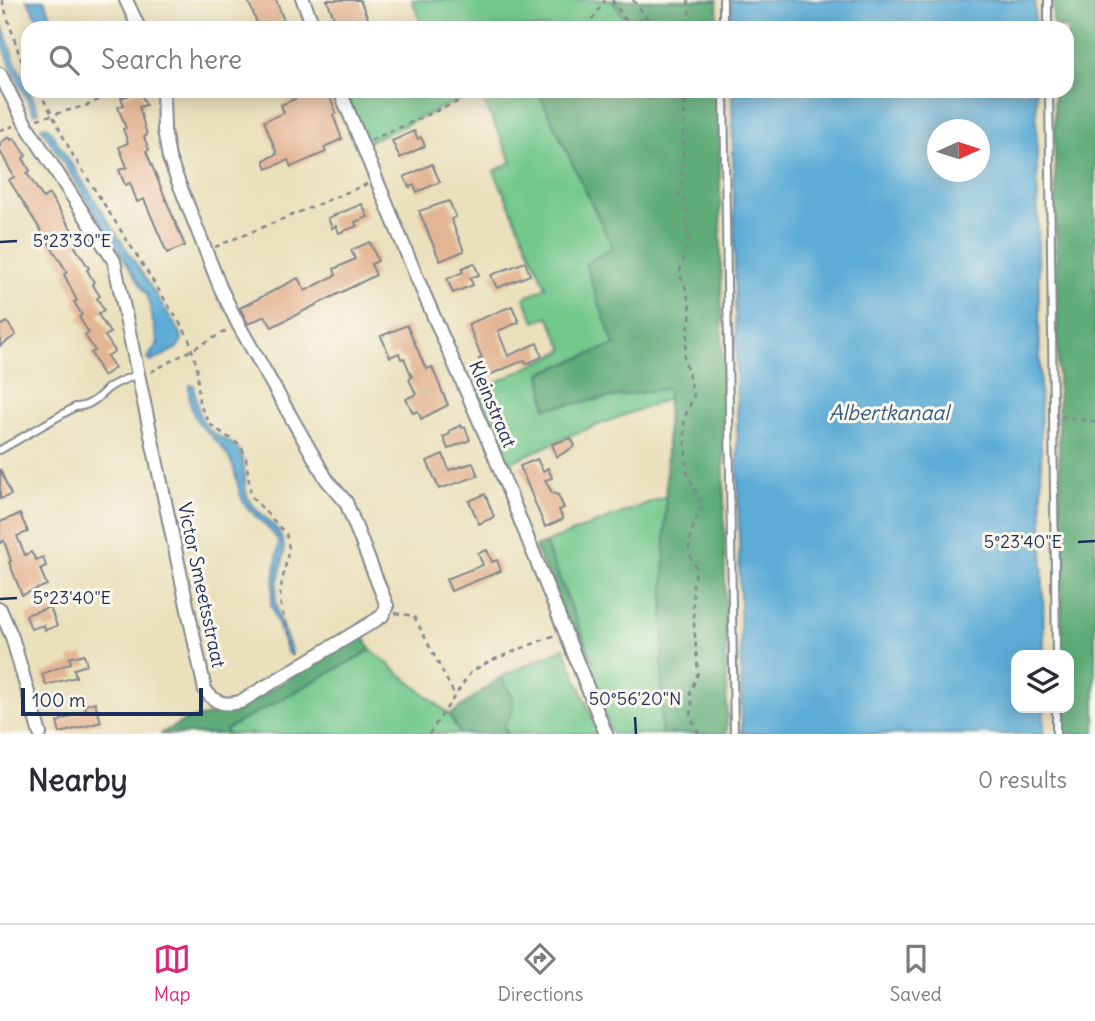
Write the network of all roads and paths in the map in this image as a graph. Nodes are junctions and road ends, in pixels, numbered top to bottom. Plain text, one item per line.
1 (2, 0) edge
2 (126, 0) edge
3 (303, 0) edge
4 (606, 0) edge
5 (612, 0) edge
6 (633, 0) edge
7 (688, 0) edge
8 (723, 0) edge
9 (1048, 0) edge
10 (646, 18) junction
11 (136, 21) edge
12 (311, 21) edge
13 (592, 21) edge
14 (626, 21) edge
15 (639, 21) edge
16 (648, 21) edge
17 (690, 21) edge
18 (723, 21) edge
19 (1048, 21) edge
20 (21, 59) edge
21 (0, 74) edge
22 (43, 98) edge
23 (102, 98) edge
24 (163, 98) edge
25 (343, 98) edge
26 (466, 98) edge
27 (685, 98) edge
28 (724, 98) edge
29 (1049, 98) edge
30 (54, 115) junction
31 (24, 123) junction
32 (0, 130) edge
33 (365, 143) dead end
34 (377, 180) junction
35 (206, 251) junction
36 (238, 324) junction
37 (191, 350) junction
38 (144, 373) junction
39 (1054, 415) junction
40 (1095, 422) edge
41 (0, 450) edge
42 (0, 609) edge
43 (385, 612) junction
44 (565, 631) junction
45 (1056, 650) edge
46 (305, 661) junction
47 (454, 696) junction
48 (1056, 713) edge
49 (40, 734) edge
50 (429, 734) edge
51 (606, 734) edge
52 (699, 734) edge
53 (734, 734) edge
54 (1056, 734) edge

1 - 20 path
2 - 11 street
3 - 12 street
4 - 13 path
5 - 14 path
6 - 10 path
7 - 17 path
8 - 18 lane
9 - 19 lane
10 - 15 path
10 - 16 path
21 - 31 street, Victor Smeetsstraat
22 - 30 path
23 - 30 path
24 - 35 street
25 - 34 street, Kleinstraat
26 - 33 path
27 - 52 path
28 - 53 lane
29 - 39 lane
30 - 31 path
30 - 37 path
31 - 32 path
31 - 38 street, Victor Smeetsstraat
34 - 35 path
34 - 44 street, Kleinstraat
35 - 36 street
36 - 37 path
36 - 43 street
37 - 38 path
37 - 46 path
38 - 41 lane
38 - 46 street, Victor Smeetsstraat
39 - 40 path
39 - 45 lane
42 - 49 street
43 - 46 street, Victor Smeetsstraat
43 - 47 path
44 - 47 path
44 - 51 street, Kleinstraat
47 - 50 path
48 - 54 lane

